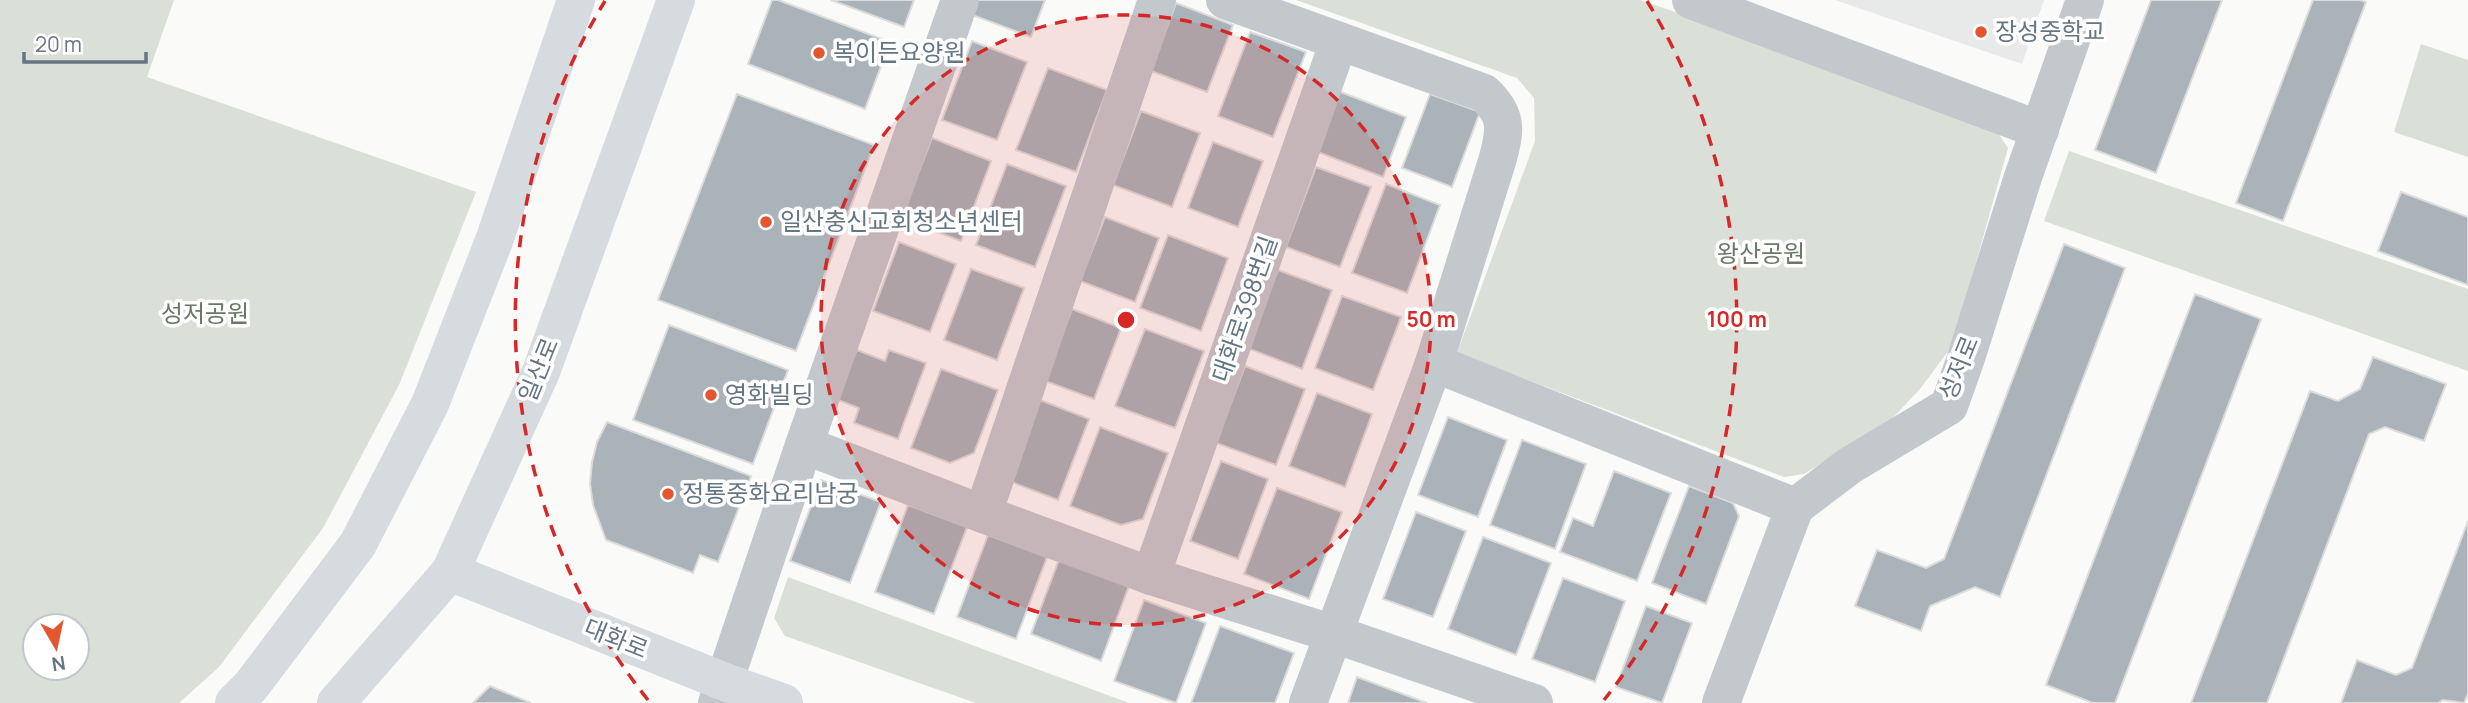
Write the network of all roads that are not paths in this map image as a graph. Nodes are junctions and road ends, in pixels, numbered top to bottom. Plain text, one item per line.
1 (576, 0) edge
2 (676, 0) edge
3 (960, 0) edge
4 (1157, 0) edge
5 (1226, 0) edge
6 (1691, 0) edge
7 (2085, 0) edge
8 (1339, 41) junction
9 (2040, 130) junction
10 (1434, 363) junction
11 (804, 445) junction
12 (1795, 507) junction
13 (983, 514) junction
14 (450, 572) junction
15 (1152, 576) junction
16 (1334, 634) junction
17 (721, 693) edge
18 (234, 703) edge
19 (336, 703) edge
20 (783, 703) edge
21 (1308, 703) edge
22 (1534, 703) edge
23 (1721, 703) edge

1 - 18 main road
2 - 14 main road, 일산로
3 - 11 street
4 - 13 street
5 - 8 street
6 - 9 street
7 - 9 street, 성저로
8 - 10 street
8 - 15 street, 대화로398번길
9 - 12 street, 성저로
10 - 12 street
10 - 16 street
11 - 13 street
11 - 17 street
12 - 23 street
13 - 15 street
14 - 17 main road, 대화로
14 - 19 main road, 일산로
15 - 16 street
16 - 21 street
16 - 22 street
17 - 20 main road, 대화로

